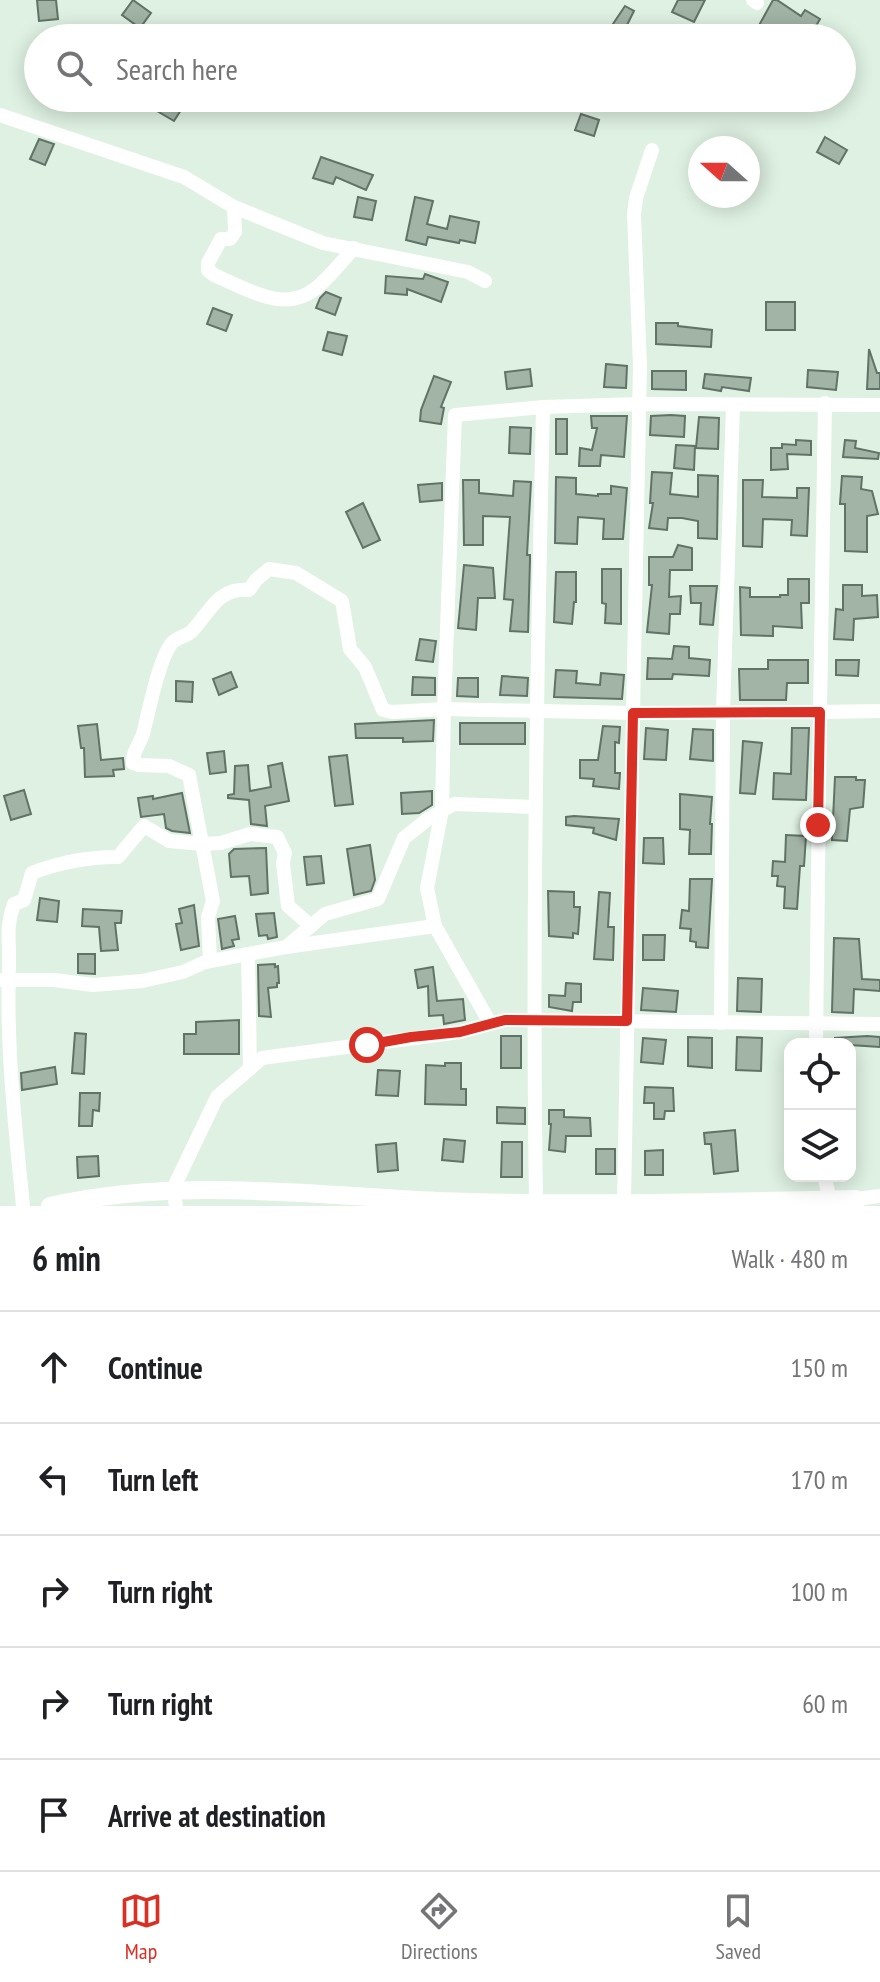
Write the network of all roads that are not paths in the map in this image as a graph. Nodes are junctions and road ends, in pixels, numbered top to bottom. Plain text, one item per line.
1 (0, 115) edge
2 (652, 150) dead end
3 (234, 207) junction
4 (354, 248) junction
5 (485, 281) dead end
6 (825, 403) junction
7 (639, 404) junction
8 (880, 405) edge
9 (733, 406) junction
10 (543, 407) junction
11 (444, 709) junction
12 (536, 710) junction
13 (880, 711) edge
14 (723, 712) junction
15 (820, 712) junction
16 (633, 713) junction
17 (535, 807) junction
18 (442, 810) junction
19 (203, 844) junction
20 (311, 926) junction
21 (435, 926) junction
22 (286, 947) junction
23 (248, 954) junction
24 (210, 961) junction
25 (4, 980) edge
26 (5, 1020) edge
27 (533, 1020) junction
28 (627, 1021) junction
29 (490, 1023) junction
30 (721, 1023) junction
31 (880, 1024) edge
32 (816, 1025) junction
33 (816, 1038) edge
34 (250, 1069) junction
35 (825, 1182) edge
36 (880, 1196) edge
37 (174, 1197) edge
38 (536, 1202) junction
39 (624, 1202) junction
40 (856, 1202) edge
41 (77, 1203) edge
42 (830, 1203) edge
43 (23, 1206) edge
44 (50, 1206) edge

1 - 3 street
2 - 7 street
3 - 4 street
3 - 4 street
4 - 5 street
6 - 8 street
6 - 9 street
6 - 15 street
7 - 9 street
7 - 10 street
7 - 16 street
9 - 14 street
10 - 11 street
10 - 12 street
11 - 12 street
11 - 18 street
11 - 19 street
12 - 16 street
12 - 17 street
13 - 15 street
14 - 15 street
14 - 16 street
14 - 30 street
15 - 32 street
16 - 28 street
17 - 18 street
17 - 27 street
18 - 20 street
18 - 21 street
19 - 20 street
19 - 24 street
19 - 25 street
20 - 22 street
21 - 22 street
21 - 29 street
22 - 23 street
23 - 24 street
23 - 34 street
24 - 25 street
25 - 26 street
26 - 43 street
27 - 28 street
27 - 29 street
27 - 38 street
28 - 30 street
28 - 39 street
29 - 34 street
30 - 32 street
31 - 32 street
32 - 33 street
34 - 37 street
35 - 42 street
36 - 40 street
37 - 38 main road
37 - 41 main road
38 - 39 main road
39 - 42 main road
40 - 42 main road
41 - 44 main road

